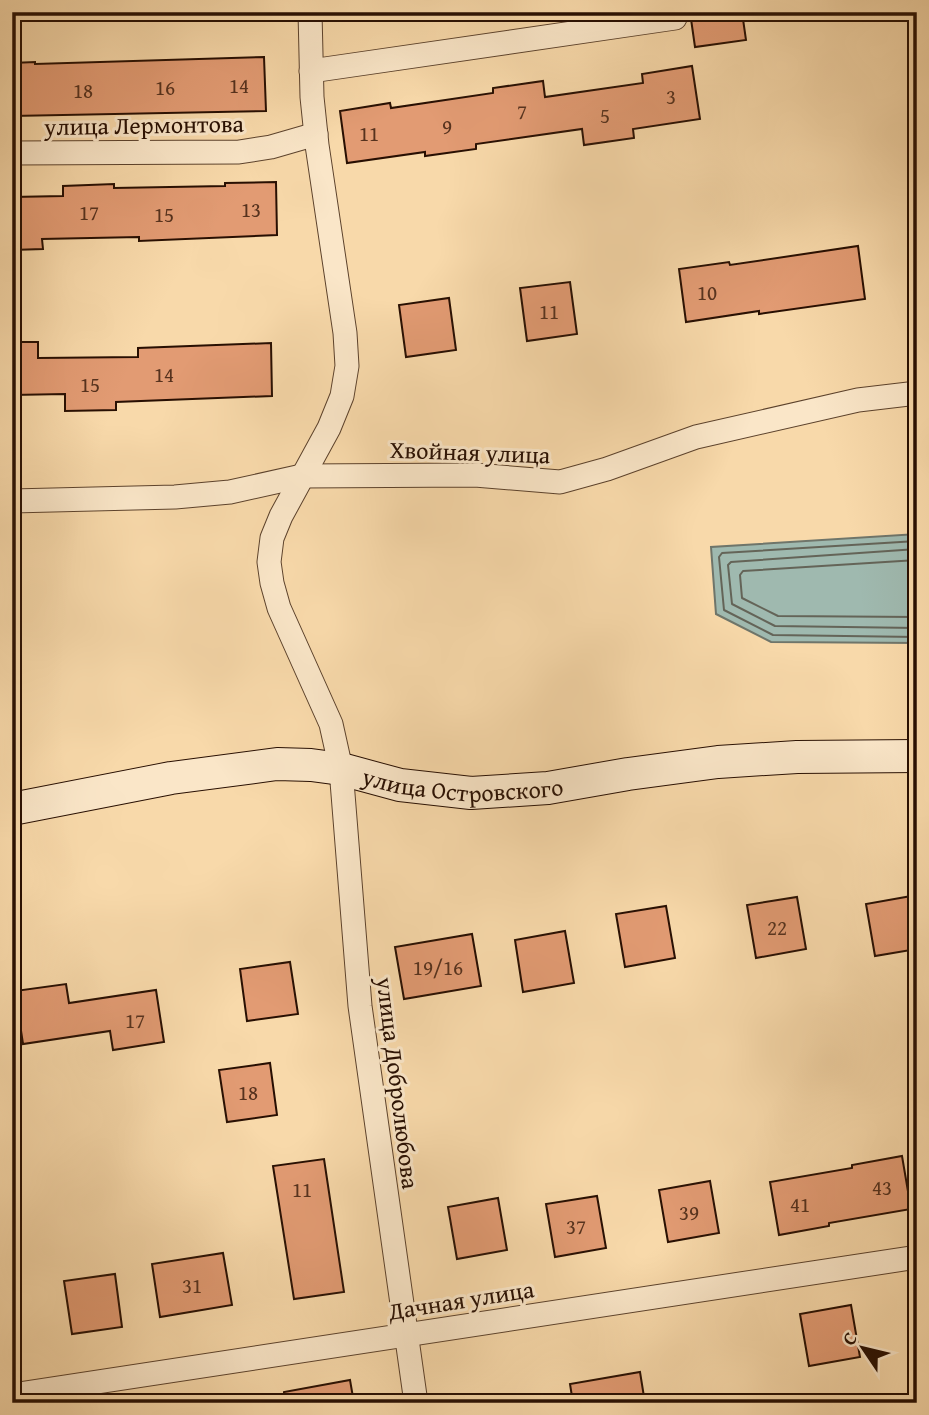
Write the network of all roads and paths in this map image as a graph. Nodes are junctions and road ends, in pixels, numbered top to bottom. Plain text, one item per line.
1 (310, 12) edge
2 (675, 18) dead end
3 (311, 71) junction
4 (316, 134) junction
5 (12, 153) edge
6 (917, 393) edge
7 (302, 477) junction
8 (12, 501) edge
9 (917, 756) edge
10 (341, 769) junction
11 (12, 810) edge
12 (917, 1257) edge
13 (406, 1335) junction
14 (12, 1395) edge
15 (416, 1403) edge

1 - 3 street, улица Добролюбова
2 - 3 street
3 - 4 street, улица Добролюбова
4 - 5 street, улица Лермонтова
4 - 7 street, улица Добролюбова
6 - 7 street, Хвойная улица
7 - 8 street, Хвойная улица
7 - 10 street, улица Добролюбова
9 - 10 street, улица Островского
10 - 11 street, улица Островского
10 - 13 street, улица Добролюбова
12 - 13 street, Дачная улица
13 - 14 street, Дачная улица
13 - 15 street, улица Добролюбова

